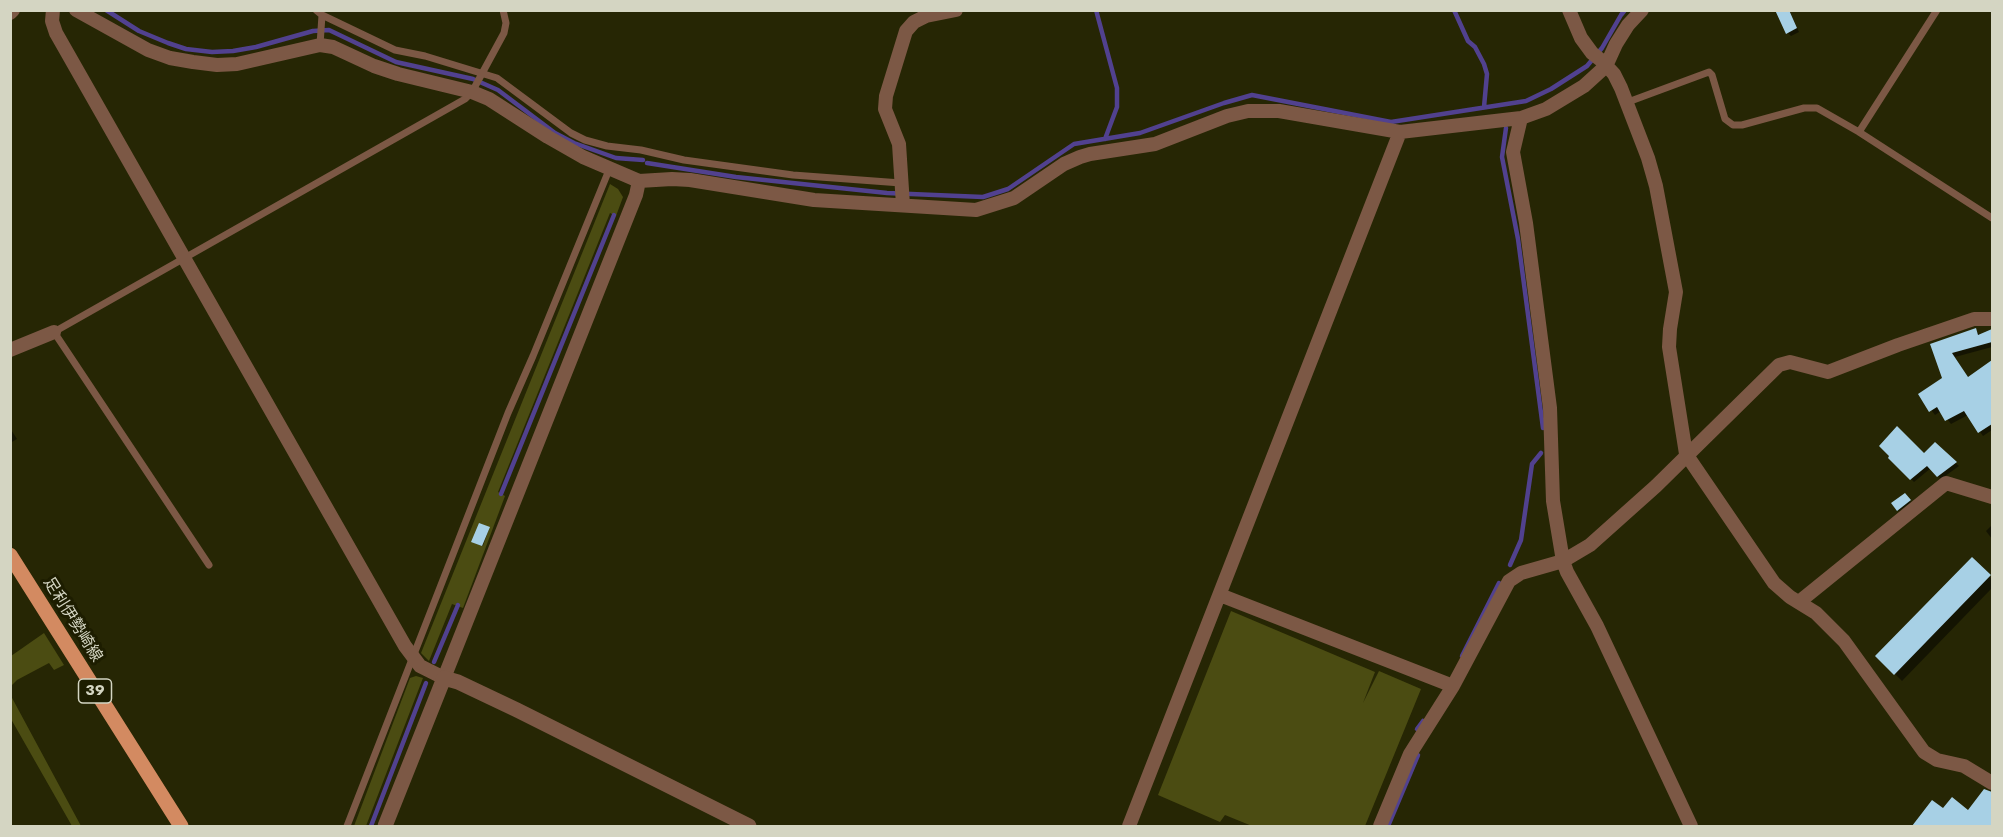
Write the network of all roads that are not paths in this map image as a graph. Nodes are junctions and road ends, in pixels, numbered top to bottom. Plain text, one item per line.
1 (53, 10) edge
2 (76, 10) edge
3 (503, 10) edge
4 (956, 10) edge
5 (1569, 10) edge
6 (1642, 10) edge
7 (1937, 10) edge
8 (319, 13) edge
9 (320, 40) junction
10 (1600, 60) junction
11 (481, 73) junction
12 (474, 88) junction
13 (1628, 102) junction
14 (1521, 118) junction
15 (1400, 132) junction
16 (1859, 132) junction
17 (609, 170) junction
18 (639, 181) junction
19 (902, 184) junction
20 (903, 206) junction
21 (1992, 218) edge
22 (185, 259) junction
23 (1992, 319) edge
24 (54, 332) junction
25 (10, 350) edge
26 (1686, 454) junction
27 (1992, 497) edge
28 (10, 555) edge
29 (1563, 561) junction
30 (209, 565) dead end
31 (1220, 595) junction
32 (1799, 602) junction
33 (413, 659) junction
34 (444, 678) junction
35 (1453, 686) junction
36 (1992, 783) edge
37 (181, 826) edge
38 (347, 826) edge
39 (385, 826) edge
40 (749, 826) edge
41 (1129, 826) edge
42 (1380, 826) edge
43 (1690, 826) edge

1 - 22 street
2 - 9 street
3 - 11 lane
4 - 19 street
5 - 10 street
6 - 10 street
7 - 16 lane
8 - 9 lane
8 - 11 lane
9 - 12 street
10 - 13 street
10 - 14 street
11 - 12 lane
11 - 19 lane
12 - 17 street
12 - 22 lane
13 - 16 lane
13 - 26 street
14 - 15 street
14 - 29 street
15 - 20 street
15 - 31 street
16 - 21 lane
17 - 18 street
17 - 33 lane
18 - 20 street
18 - 34 street
19 - 20 street
22 - 24 lane
22 - 33 street
23 - 26 street
24 - 25 street
24 - 30 lane
26 - 29 street
26 - 32 street
27 - 32 street
28 - 37 main road, 足利伊勢崎線 / 39
29 - 35 street
29 - 43 street
31 - 35 street
31 - 41 street
32 - 36 street
33 - 34 street
33 - 38 lane
34 - 39 street
34 - 40 street
35 - 42 street

